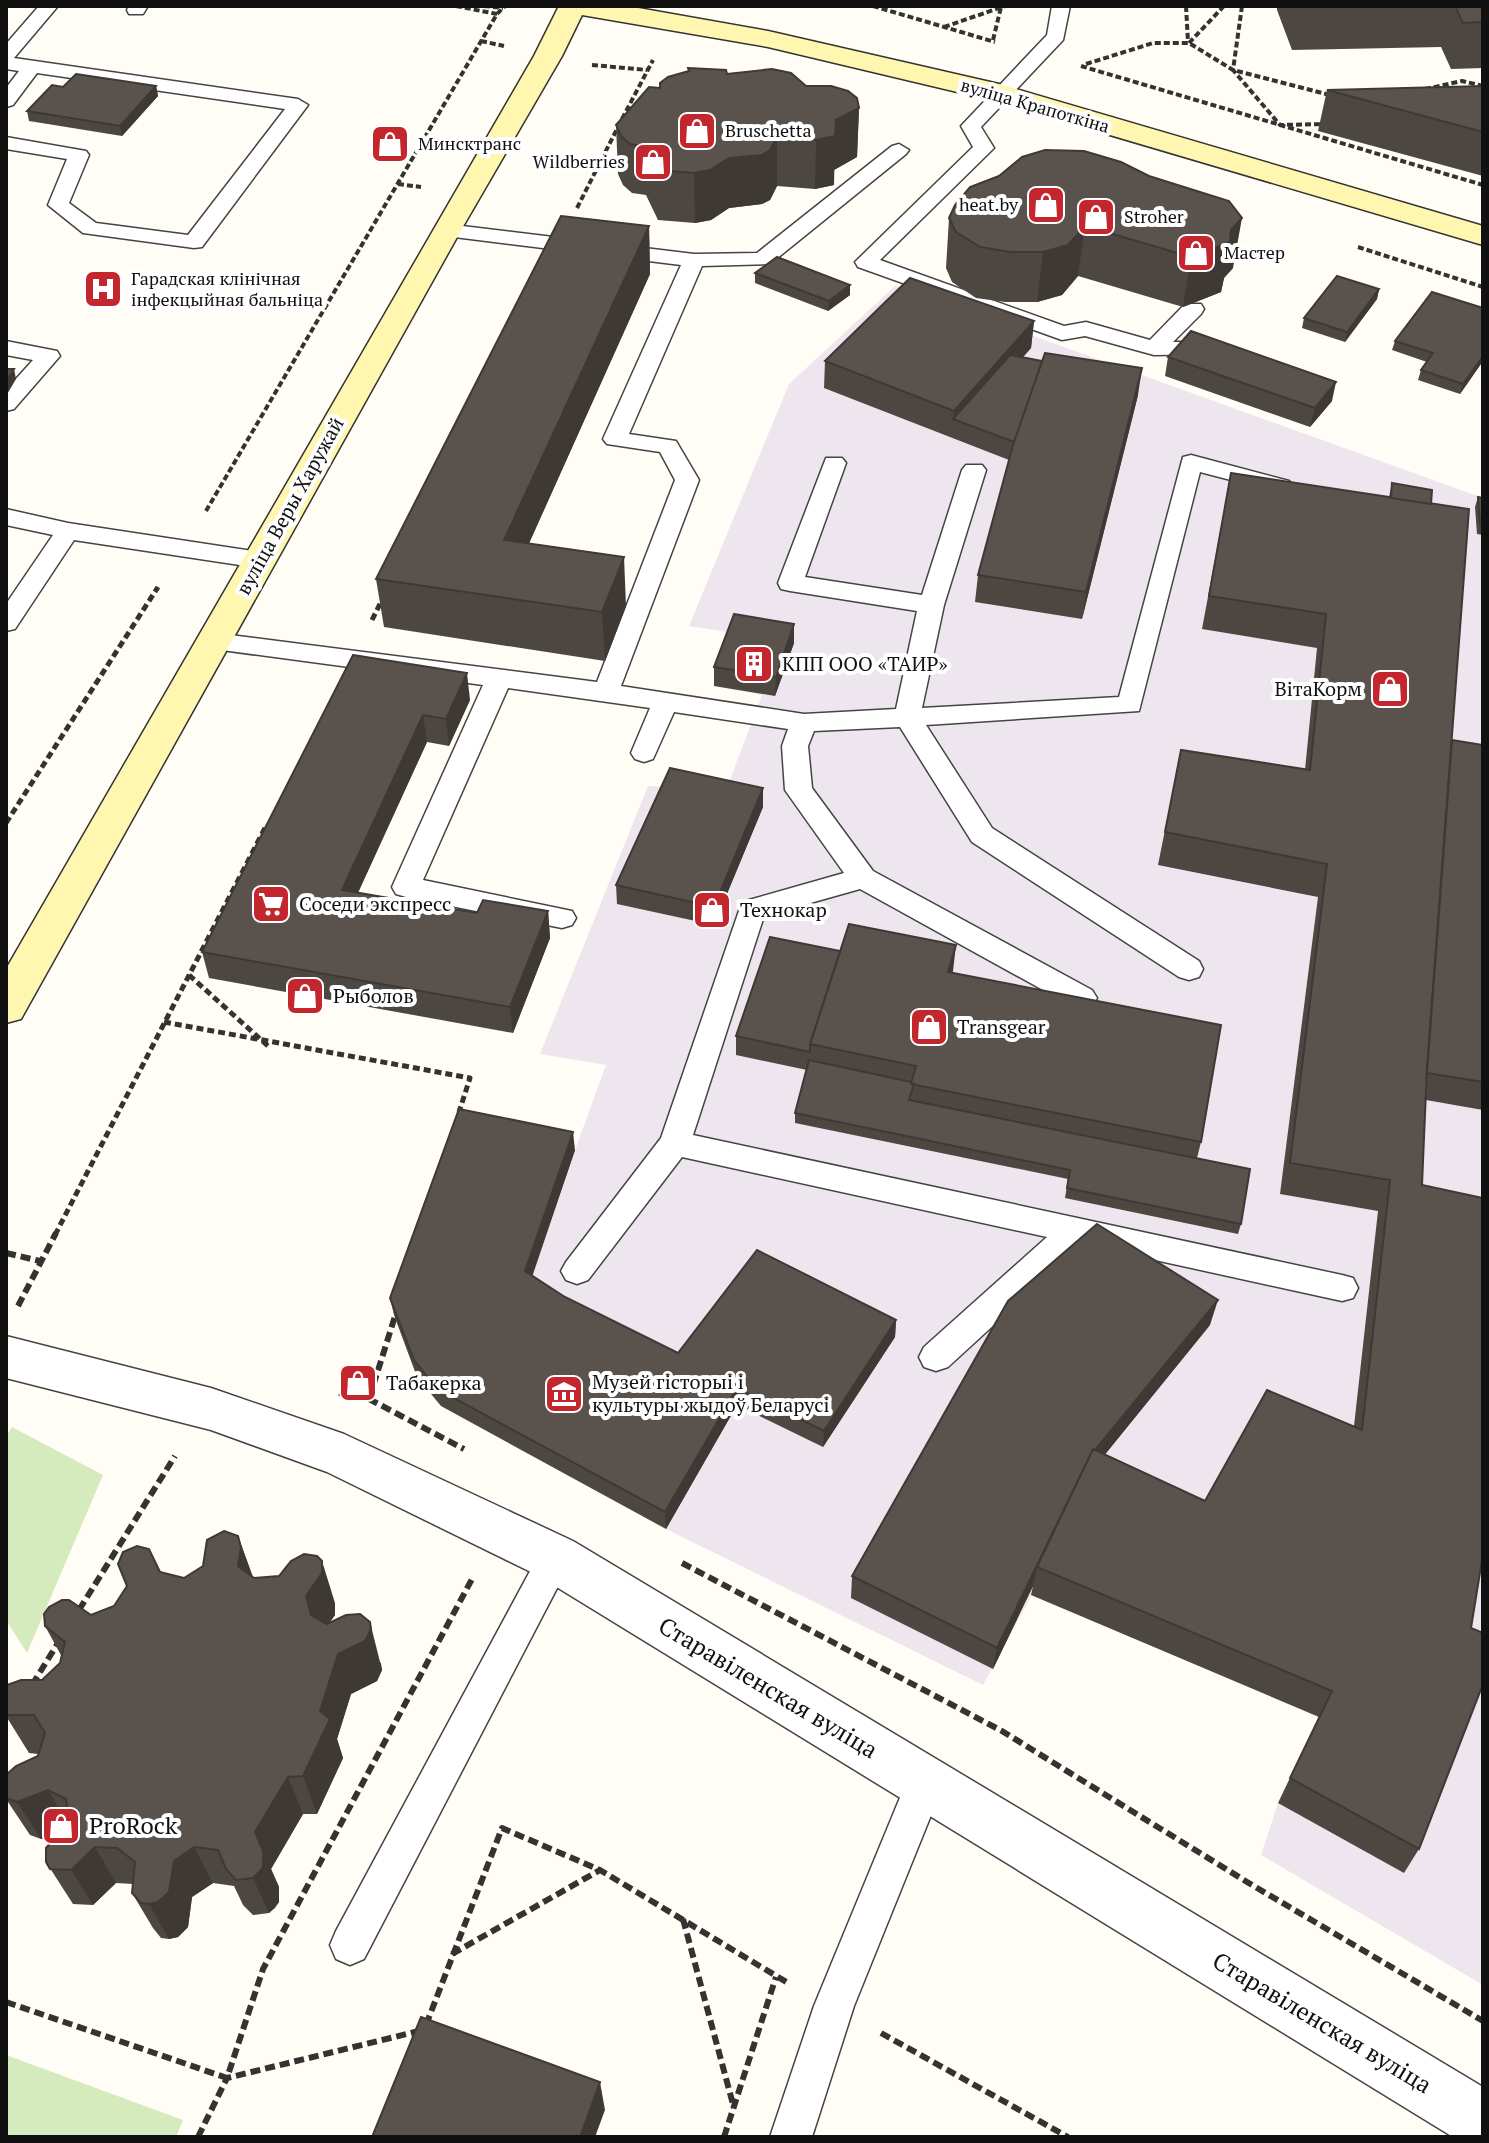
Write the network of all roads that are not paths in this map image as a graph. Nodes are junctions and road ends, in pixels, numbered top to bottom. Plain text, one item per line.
1 (49, 6) edge
2 (573, 6) edge
3 (580, 6) edge
4 (1061, 6) edge
5 (6, 56) edge
6 (6, 63) edge
7 (32, 67) junction
8 (999, 93) junction
9 (6, 101) edge
10 (6, 143) edge
11 (899, 150) dead end
12 (446, 230) junction
13 (1483, 236) edge
14 (694, 260) junction
15 (1193, 309) edge
16 (6, 348) edge
17 (1154, 348) junction
18 (1242, 357) edge
19 (6, 404) edge
20 (834, 463) dead end
21 (974, 470) dead end
22 (1308, 493) edge
23 (6, 517) edge
24 (68, 531) junction
25 (259, 560) junction
26 (931, 605) junction
27 (6, 623) edge
28 (214, 641) junction
29 (499, 679) junction
30 (606, 692) junction
31 (665, 702) junction
32 (907, 717) junction
33 (804, 723) junction
34 (644, 753) dead end
35 (863, 878) junction
36 (562, 918) dead end
37 (1189, 969) dead end
38 (1082, 998) edge
39 (6, 1007) edge
40 (675, 1143) junction
41 (1076, 1230) junction
42 (577, 1271) dead end
43 (1342, 1288) dead end
44 (11, 1334) edge
45 (936, 1357) dead end
46 (555, 1558) junction
47 (925, 1783) junction
48 (350, 1945) dead end
49 (1483, 2121) edge
50 (791, 2137) edge

1 - 5 lane
2 - 12 main road, вуліца Веры Харужай
3 - 8 main road, вуліца Крапоткіна
4 - 8 lane
6 - 7 lane
7 - 9 lane
7 - 10 lane
8 - 13 main road, вуліца Крапоткіна
8 - 17 lane
11 - 14 lane
12 - 14 lane
12 - 25 main road, вуліца Веры Харужай
14 - 30 lane
15 - 17 lane
16 - 19 lane
17 - 18 lane
20 - 26 lane
21 - 26 lane
22 - 32 lane
23 - 24 lane
24 - 25 lane
24 - 27 lane
25 - 28 main road, вуліца Веры Харужай
26 - 32 lane
28 - 29 lane
28 - 39 main road, вуліца Веры Харужай
29 - 30 lane
29 - 36 lane
30 - 31 lane
31 - 33 lane
31 - 34 lane
32 - 33 lane
32 - 37 lane
33 - 35 lane
35 - 38 lane
35 - 40 lane
40 - 41 lane
40 - 42 lane
41 - 43 lane
41 - 45 lane
44 - 46 street, Старавіленская вуліца
46 - 47 street, Старавіленская вуліца
46 - 48 lane
47 - 49 street, Старавіленская вуліца
47 - 50 lane

